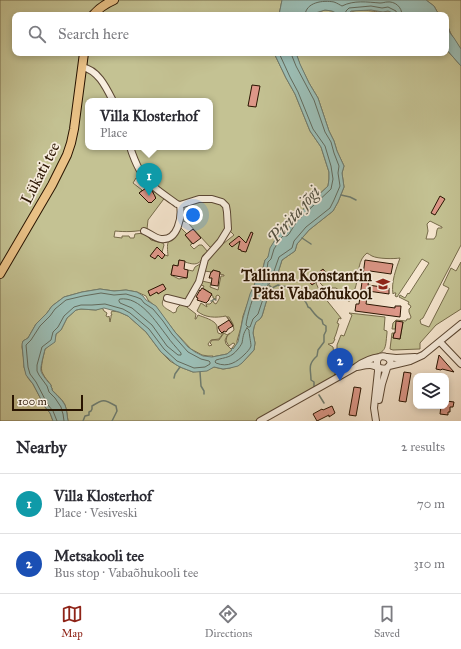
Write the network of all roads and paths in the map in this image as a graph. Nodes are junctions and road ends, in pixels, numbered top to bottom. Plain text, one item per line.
1 (114, 0) edge
2 (96, 12) edge
3 (84, 56) edge
4 (82, 67) junction
5 (111, 98) edge
6 (131, 150) edge
7 (180, 205) junction
8 (144, 231) dead end
9 (0, 274) edge
10 (167, 298) dead end
11 (461, 324) edge
12 (440, 342) junction
13 (380, 357) junction
14 (387, 357) junction
15 (419, 357) junction
16 (461, 364) edge
17 (379, 366) junction
18 (356, 367) junction
19 (388, 367) junction
20 (260, 421) edge
21 (376, 421) edge

1 - 2 main road
3 - 4 main road, Lükati tee
4 - 5 street
4 - 9 main road, Lükati tee
6 - 7 street
7 - 8 street
7 - 10 street
11 - 12 street
12 - 15 street
12 - 16 street
13 - 14 street
13 - 17 street
13 - 18 street
14 - 15 street
14 - 19 street
15 - 19 street
17 - 18 street
17 - 19 street
17 - 21 street
18 - 20 street
19 - 21 street

